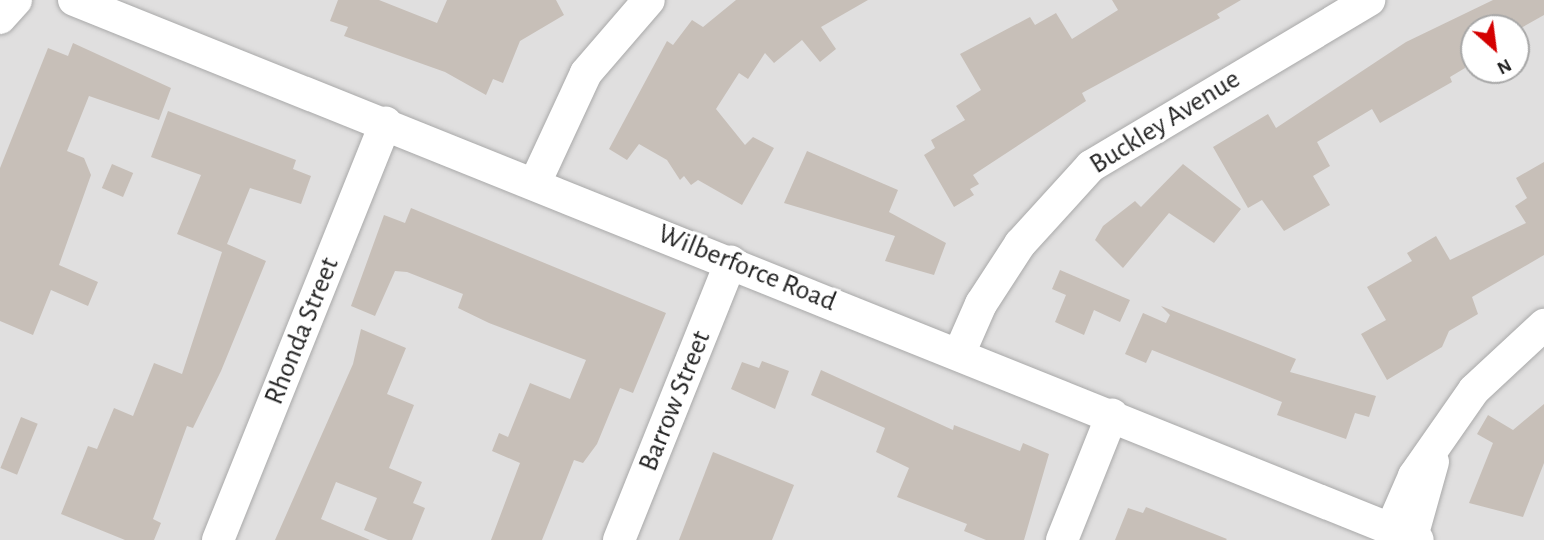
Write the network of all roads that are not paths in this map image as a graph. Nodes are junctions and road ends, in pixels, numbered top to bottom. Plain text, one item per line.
1 (16, 0) edge
2 (74, 0) edge
3 (649, 0) edge
4 (1369, 0) edge
5 (0, 18) edge
6 (386, 122) junction
7 (535, 183) junction
8 (731, 262) junction
9 (1544, 326) edge
10 (968, 358) junction
11 (1112, 415) junction
12 (1407, 537) edge
13 (218, 540) edge
14 (619, 540) edge
15 (1062, 540) edge

1 - 5 street
2 - 6 street, Wilberforce Road
3 - 7 street
4 - 10 street, Buckley Avenue
6 - 7 street, Wilberforce Road
6 - 13 street, Rhonda Street
7 - 8 street, Wilberforce Road
8 - 10 street, Wilberforce Road
8 - 14 street, Barrow Street
9 - 12 street
10 - 11 street, Wilberforce Road
11 - 12 street, Wilberforce Road
11 - 15 street

